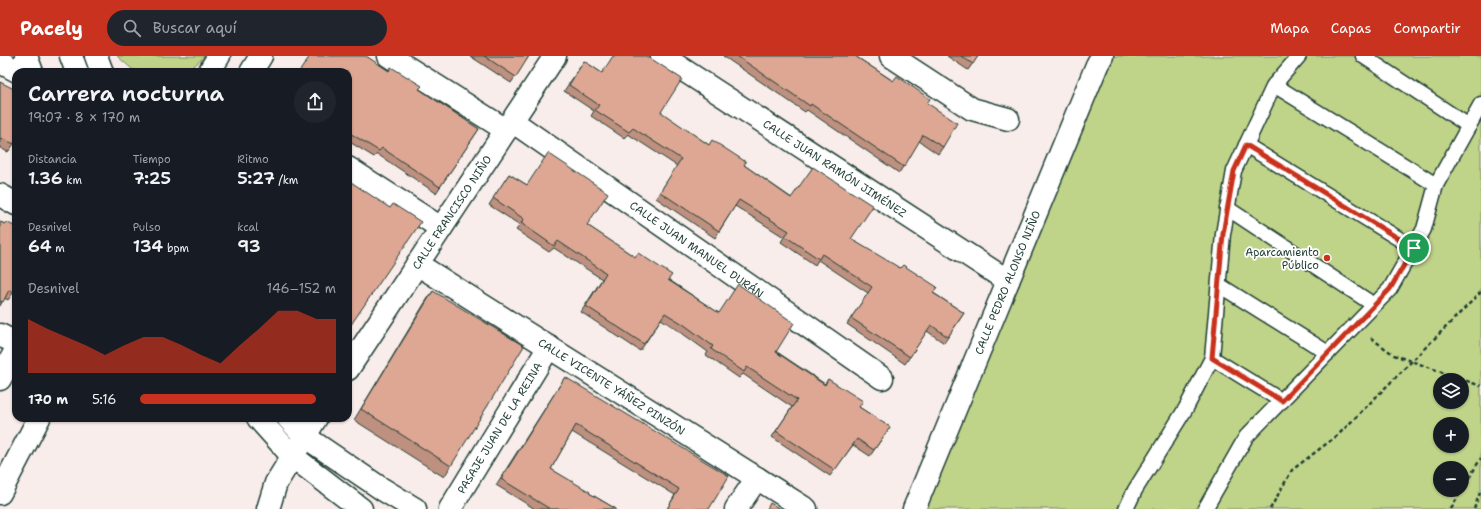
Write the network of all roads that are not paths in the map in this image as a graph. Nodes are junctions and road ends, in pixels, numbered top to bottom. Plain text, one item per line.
1 (26, 56) edge
2 (71, 56) edge
3 (220, 56) edge
4 (261, 56) edge
5 (389, 56) edge
6 (555, 56) edge
7 (662, 56) edge
8 (891, 56) edge
9 (1102, 56) edge
10 (1299, 56) edge
11 (1363, 56) edge
12 (0, 62) edge
13 (12, 68) edge
14 (30, 68) edge
15 (76, 68) edge
16 (212, 68) edge
17 (254, 68) edge
18 (1274, 86) junction
19 (1481, 104) edge
20 (1008, 119) dead end
21 (509, 126) junction
22 (1469, 126) junction
23 (1246, 145) junction
24 (352, 171) edge
25 (1436, 185) junction
26 (0, 196) edge
27 (12, 202) edge
28 (1227, 208) junction
29 (441, 228) junction
30 (1414, 248) junction
31 (417, 264) junction
32 (1008, 281) junction
33 (1219, 286) junction
34 (1374, 305) junction
35 (0, 335) edge
36 (12, 341) edge
37 (549, 347) junction
38 (1328, 353) junction
39 (12, 357) edge
40 (1212, 358) junction
41 (352, 363) edge
42 (882, 378) dead end
43 (0, 379) edge
44 (1282, 401) junction
45 (37, 422) edge
46 (262, 422) edge
47 (298, 422) edge
48 (310, 427) edge
49 (292, 456) junction
50 (756, 478) junction
51 (0, 493) edge
52 (268, 509) edge
53 (362, 509) edge
54 (415, 509) edge
55 (450, 509) edge
56 (736, 509) edge
57 (806, 509) edge
58 (914, 509) edge
59 (1126, 509) edge
60 (1205, 509) edge

1 - 14 street
2 - 15 street
3 - 16 street
4 - 17 street
5 - 21 street, CALLE JUAN MANUEL DURÁN
6 - 21 street, CALLE FRANCISCO NIÑO
7 - 32 street, CALLE JUAN RAMÓN JIMÉNEZ
8 - 20 street
9 - 32 street, CALLE PEDRO ALONSO NIÑO
10 - 18 lane
11 - 22 lane
12 - 13 street
18 - 23 lane
18 - 25 lane
19 - 22 lane
21 - 29 street, CALLE FRANCISCO NIÑO
21 - 42 street, CALLE JUAN MANUEL DURÁN
22 - 25 lane
23 - 28 lane
23 - 30 lane
24 - 29 street
25 - 30 lane
26 - 27 street
28 - 33 lane
28 - 34 lane
29 - 31 street, CALLE FRANCISCO NIÑO
30 - 34 lane
31 - 37 street, CALLE VICENTE YÁÑEZ PINZÓN
31 - 41 street, CALLE FRANCISCO NIÑO
32 - 58 street, CALLE PEDRO ALONSO NIÑO
33 - 38 lane
33 - 40 lane
34 - 38 lane
35 - 36 street
37 - 50 street, CALLE VICENTE YÁÑEZ PINZÓN
37 - 55 street, PASAJE JUAN DE LA REINA
38 - 44 lane
39 - 43 street
40 - 44 lane
40 - 59 lane
44 - 60 lane
45 - 51 street
46 - 49 street
47 - 48 street
48 - 49 street
48 - 54 street
49 - 52 street
49 - 53 street
50 - 56 street
50 - 57 street, CALLE VICENTE YÁÑEZ PINZÓN

